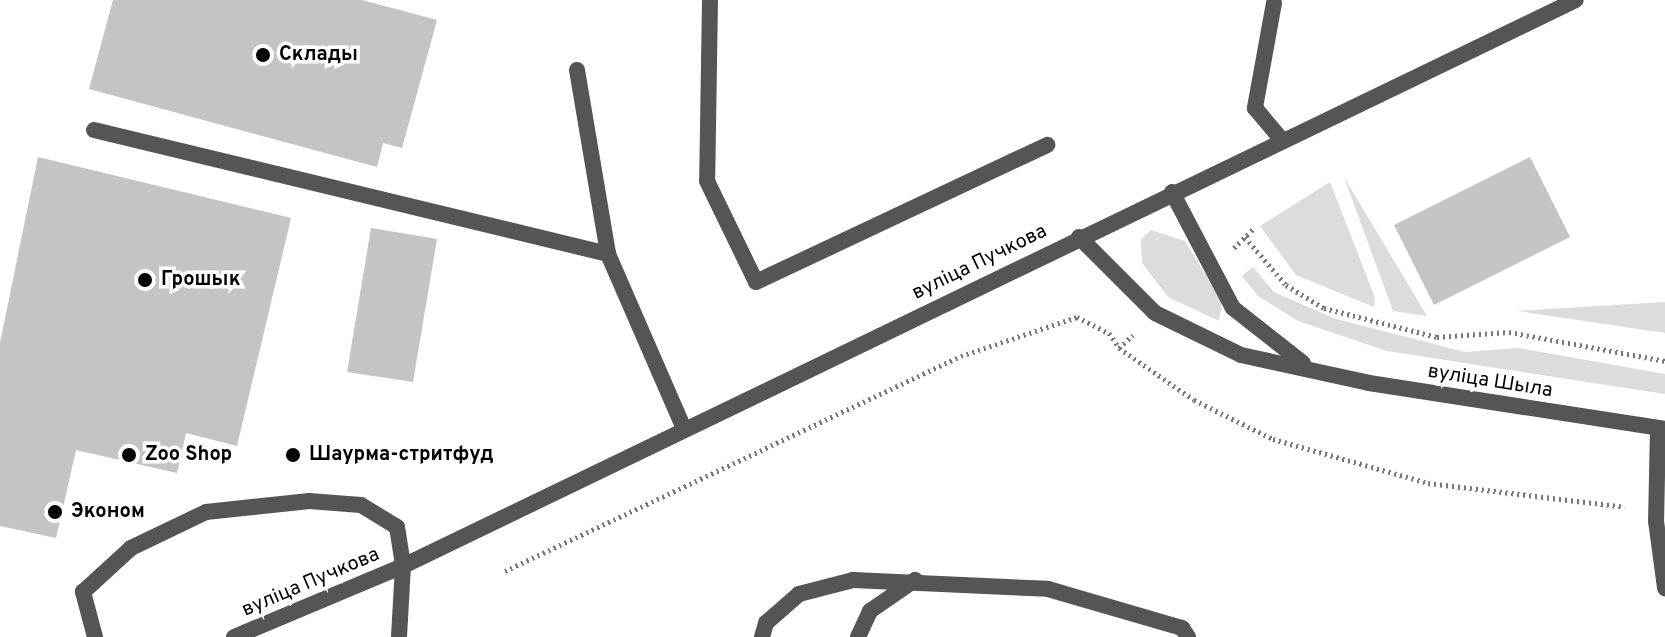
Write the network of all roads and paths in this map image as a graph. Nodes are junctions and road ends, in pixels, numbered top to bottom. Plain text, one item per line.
1 (710, 0) edge
2 (1576, 0) edge
3 (1274, 3) dead end
4 (577, 70) dead end
5 (94, 130) dead end
6 (1281, 139) junction
7 (1047, 145) dead end
8 (1172, 192) junction
9 (1253, 229) dead end
10 (1079, 237) junction
11 (608, 254) junction
12 (1665, 361) edge
13 (1311, 368) junction
14 (684, 429) junction
15 (1662, 429) edge
16 (1656, 510) junction
17 (403, 566) junction
18 (505, 571) dead end
19 (915, 580) junction
20 (1665, 588) edge
21 (95, 637) edge
22 (234, 637) edge
23 (399, 637) edge
24 (762, 637) edge
25 (858, 637) edge
26 (1188, 637) edge

1 - 7 street
2 - 6 street, вуліца Пучкова
3 - 6 street
4 - 11 street
5 - 11 street
6 - 8 street, вуліца Пучкова
8 - 10 street, вуліца Пучкова
8 - 13 street, вуліца Шыла
9 - 12 path
10 - 13 street, вуліца Шыла
10 - 14 street, вуліца Пучкова
11 - 14 street
13 - 15 street, вуліца Шыла
14 - 17 street, вуліца Пучкова
15 - 16 street
16 - 18 path
16 - 20 street
17 - 21 street
17 - 22 street, вуліца Пучкова
17 - 23 street, вуліца Пучкова
19 - 24 street
19 - 25 street
19 - 26 street

